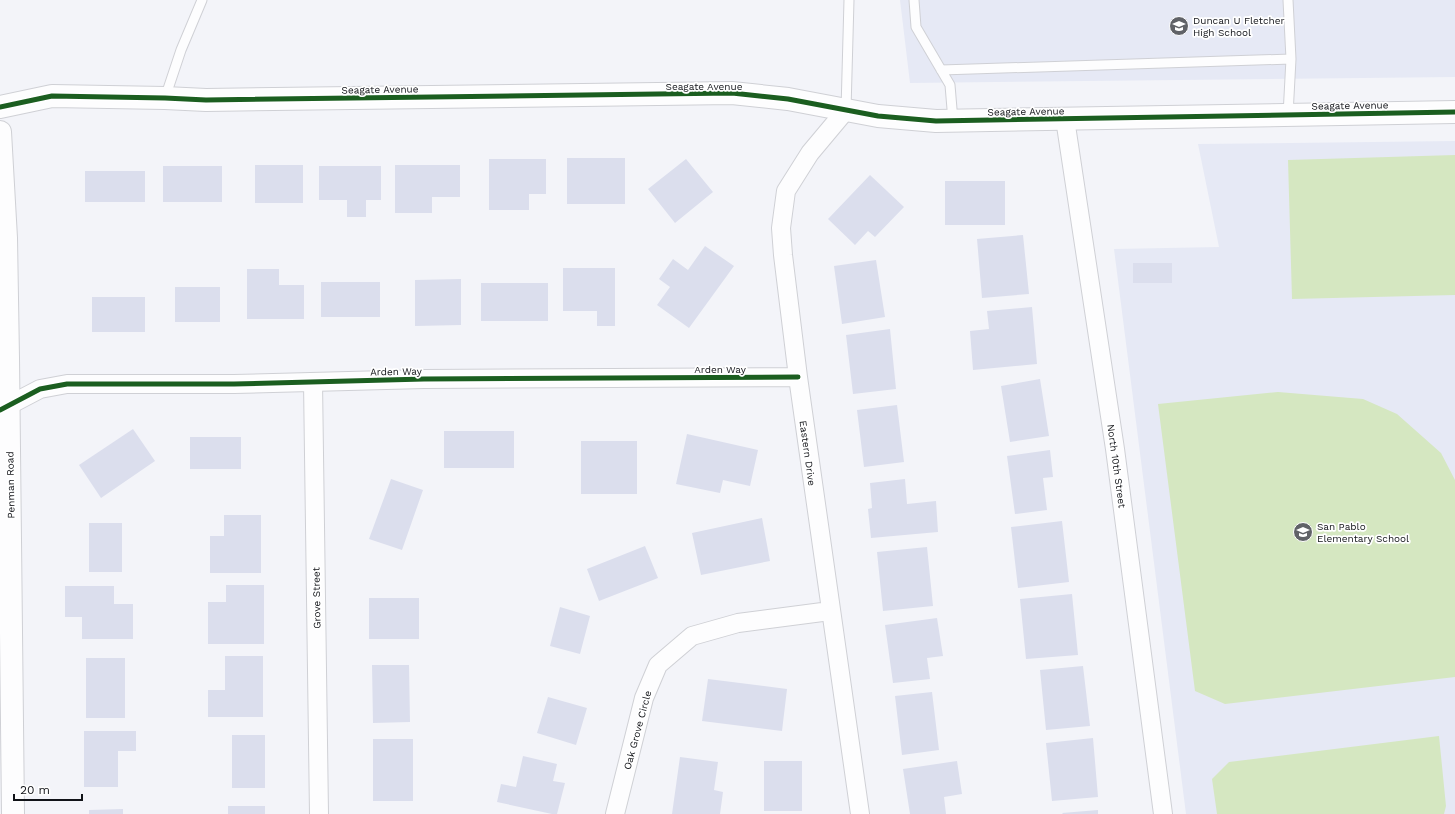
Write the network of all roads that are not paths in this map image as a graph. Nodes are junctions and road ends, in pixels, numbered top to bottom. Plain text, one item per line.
1 (849, 0) edge
2 (914, 0) edge
3 (1288, 0) edge
4 (198, 2) edge
5 (1291, 59) junction
6 (941, 70) junction
7 (165, 98) junction
8 (0, 107) edge
9 (846, 110) junction
10 (1455, 112) edge
11 (1288, 115) junction
12 (1065, 119) junction
13 (953, 121) junction
14 (0, 132) edge
15 (798, 377) junction
16 (313, 382) junction
17 (4, 408) edge
18 (830, 611) junction
19 (13, 814) edge
20 (319, 814) edge
21 (615, 814) edge
22 (860, 814) edge
23 (1163, 814) edge

1 - 9 lane
2 - 6 lane
3 - 5 lane
4 - 7 lane
5 - 6 lane
5 - 11 lane
6 - 13 lane
7 - 8 street, Seagate Avenue
7 - 9 street, Seagate Avenue
9 - 13 street, Seagate Avenue
9 - 15 street, Eastern Drive
10 - 11 street, Seagate Avenue
11 - 12 street, Seagate Avenue
12 - 13 street, Seagate Avenue
12 - 23 street, North 10th Street
14 - 17 street, Penman Road
15 - 16 street, Arden Way
15 - 18 street, Eastern Drive
16 - 17 street, Arden Way
16 - 20 street, Grove Street
17 - 19 street, Penman Road
18 - 21 street, Oak Grove Circle
18 - 22 street, Eastern Drive

